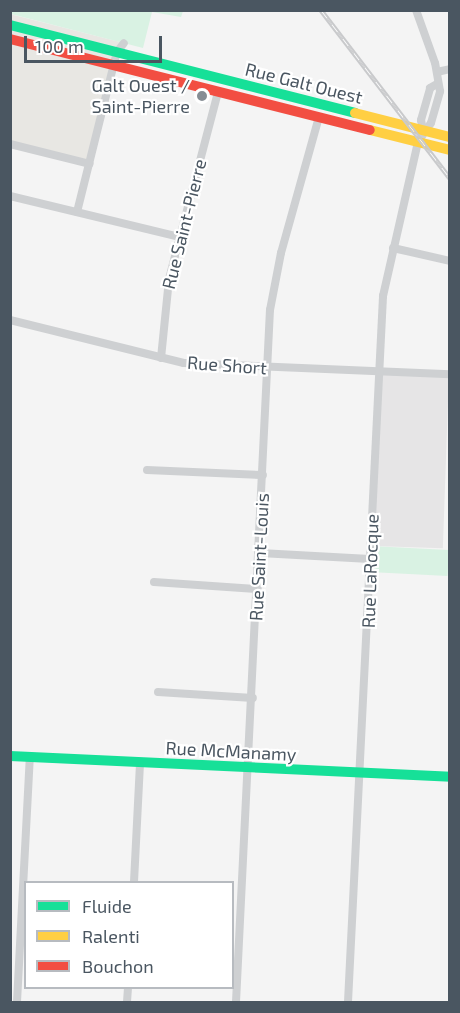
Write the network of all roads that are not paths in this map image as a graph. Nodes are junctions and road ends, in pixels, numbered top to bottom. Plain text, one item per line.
1 (416, 10) edge
2 (10, 25) edge
3 (10, 39) edge
4 (124, 43) dead end
5 (117, 52) junction
6 (114, 65) junction
7 (450, 69) edge
8 (437, 72) junction
9 (218, 92) junction
10 (319, 117) junction
11 (423, 130) junction
12 (450, 137) edge
13 (418, 142) junction
14 (10, 144) edge
15 (450, 150) edge
16 (90, 164) junction
17 (10, 196) edge
18 (77, 212) junction
19 (179, 237) junction
20 (393, 248) junction
21 (450, 261) edge
22 (10, 320) edge
23 (160, 358) junction
24 (267, 368) junction
25 (380, 371) junction
26 (450, 374) edge
27 (147, 470) dead end
28 (263, 475) junction
29 (260, 553) junction
30 (370, 559) junction
31 (154, 582) dead end
32 (258, 589) junction
33 (158, 692) dead end
34 (253, 698) junction
35 (10, 756) edge
36 (30, 757) junction
37 (140, 763) junction
38 (249, 768) junction
39 (362, 773) junction
40 (450, 777) edge
41 (134, 881) edge
42 (17, 1002) edge
43 (236, 1002) edge
44 (348, 1002) edge

1 - 8 street
2 - 5 main road, Rue Galt Ouest
3 - 6 main road, Rue Galt Ouest
4 - 5 street
5 - 6 street
5 - 11 main road, Rue Galt Ouest
6 - 9 main road, Rue Galt Ouest
6 - 16 street
7 - 8 street
8 - 11 street, Rue LaRocque
9 - 10 main road, Rue Galt Ouest
9 - 19 street, Rue Saint-Pierre
10 - 13 main road, Rue Galt Ouest
10 - 24 street, Rue Saint-Louis
11 - 12 main road, Rue Galt Ouest
11 - 13 street, Rue LaRocque
13 - 15 main road, Rue Galt Ouest
13 - 20 street, Rue LaRocque
14 - 16 street
16 - 18 street
17 - 18 street
18 - 19 street
19 - 23 street, Rue Saint-Pierre
20 - 21 street
20 - 25 street, Rue LaRocque
22 - 23 street, Rue Short
23 - 24 street, Rue Short
24 - 25 street, Rue Short
24 - 28 street, Rue Saint-Louis
25 - 26 street, Rue Short
25 - 30 street, Rue LaRocque
27 - 28 street
28 - 29 street, Rue Saint-Louis
29 - 30 street
29 - 32 street, Rue Saint-Louis
30 - 39 street, Rue LaRocque
31 - 32 street
32 - 34 street, Rue Saint-Louis
33 - 34 street
34 - 38 street, Rue Saint-Louis
35 - 36 main road, Rue McManamy
36 - 37 main road, Rue McManamy
36 - 42 street
37 - 38 main road, Rue McManamy
37 - 41 street
38 - 39 main road, Rue McManamy
38 - 43 street, Rue Saint-Louis
39 - 40 main road, Rue McManamy
39 - 44 street, Rue LaRocque

